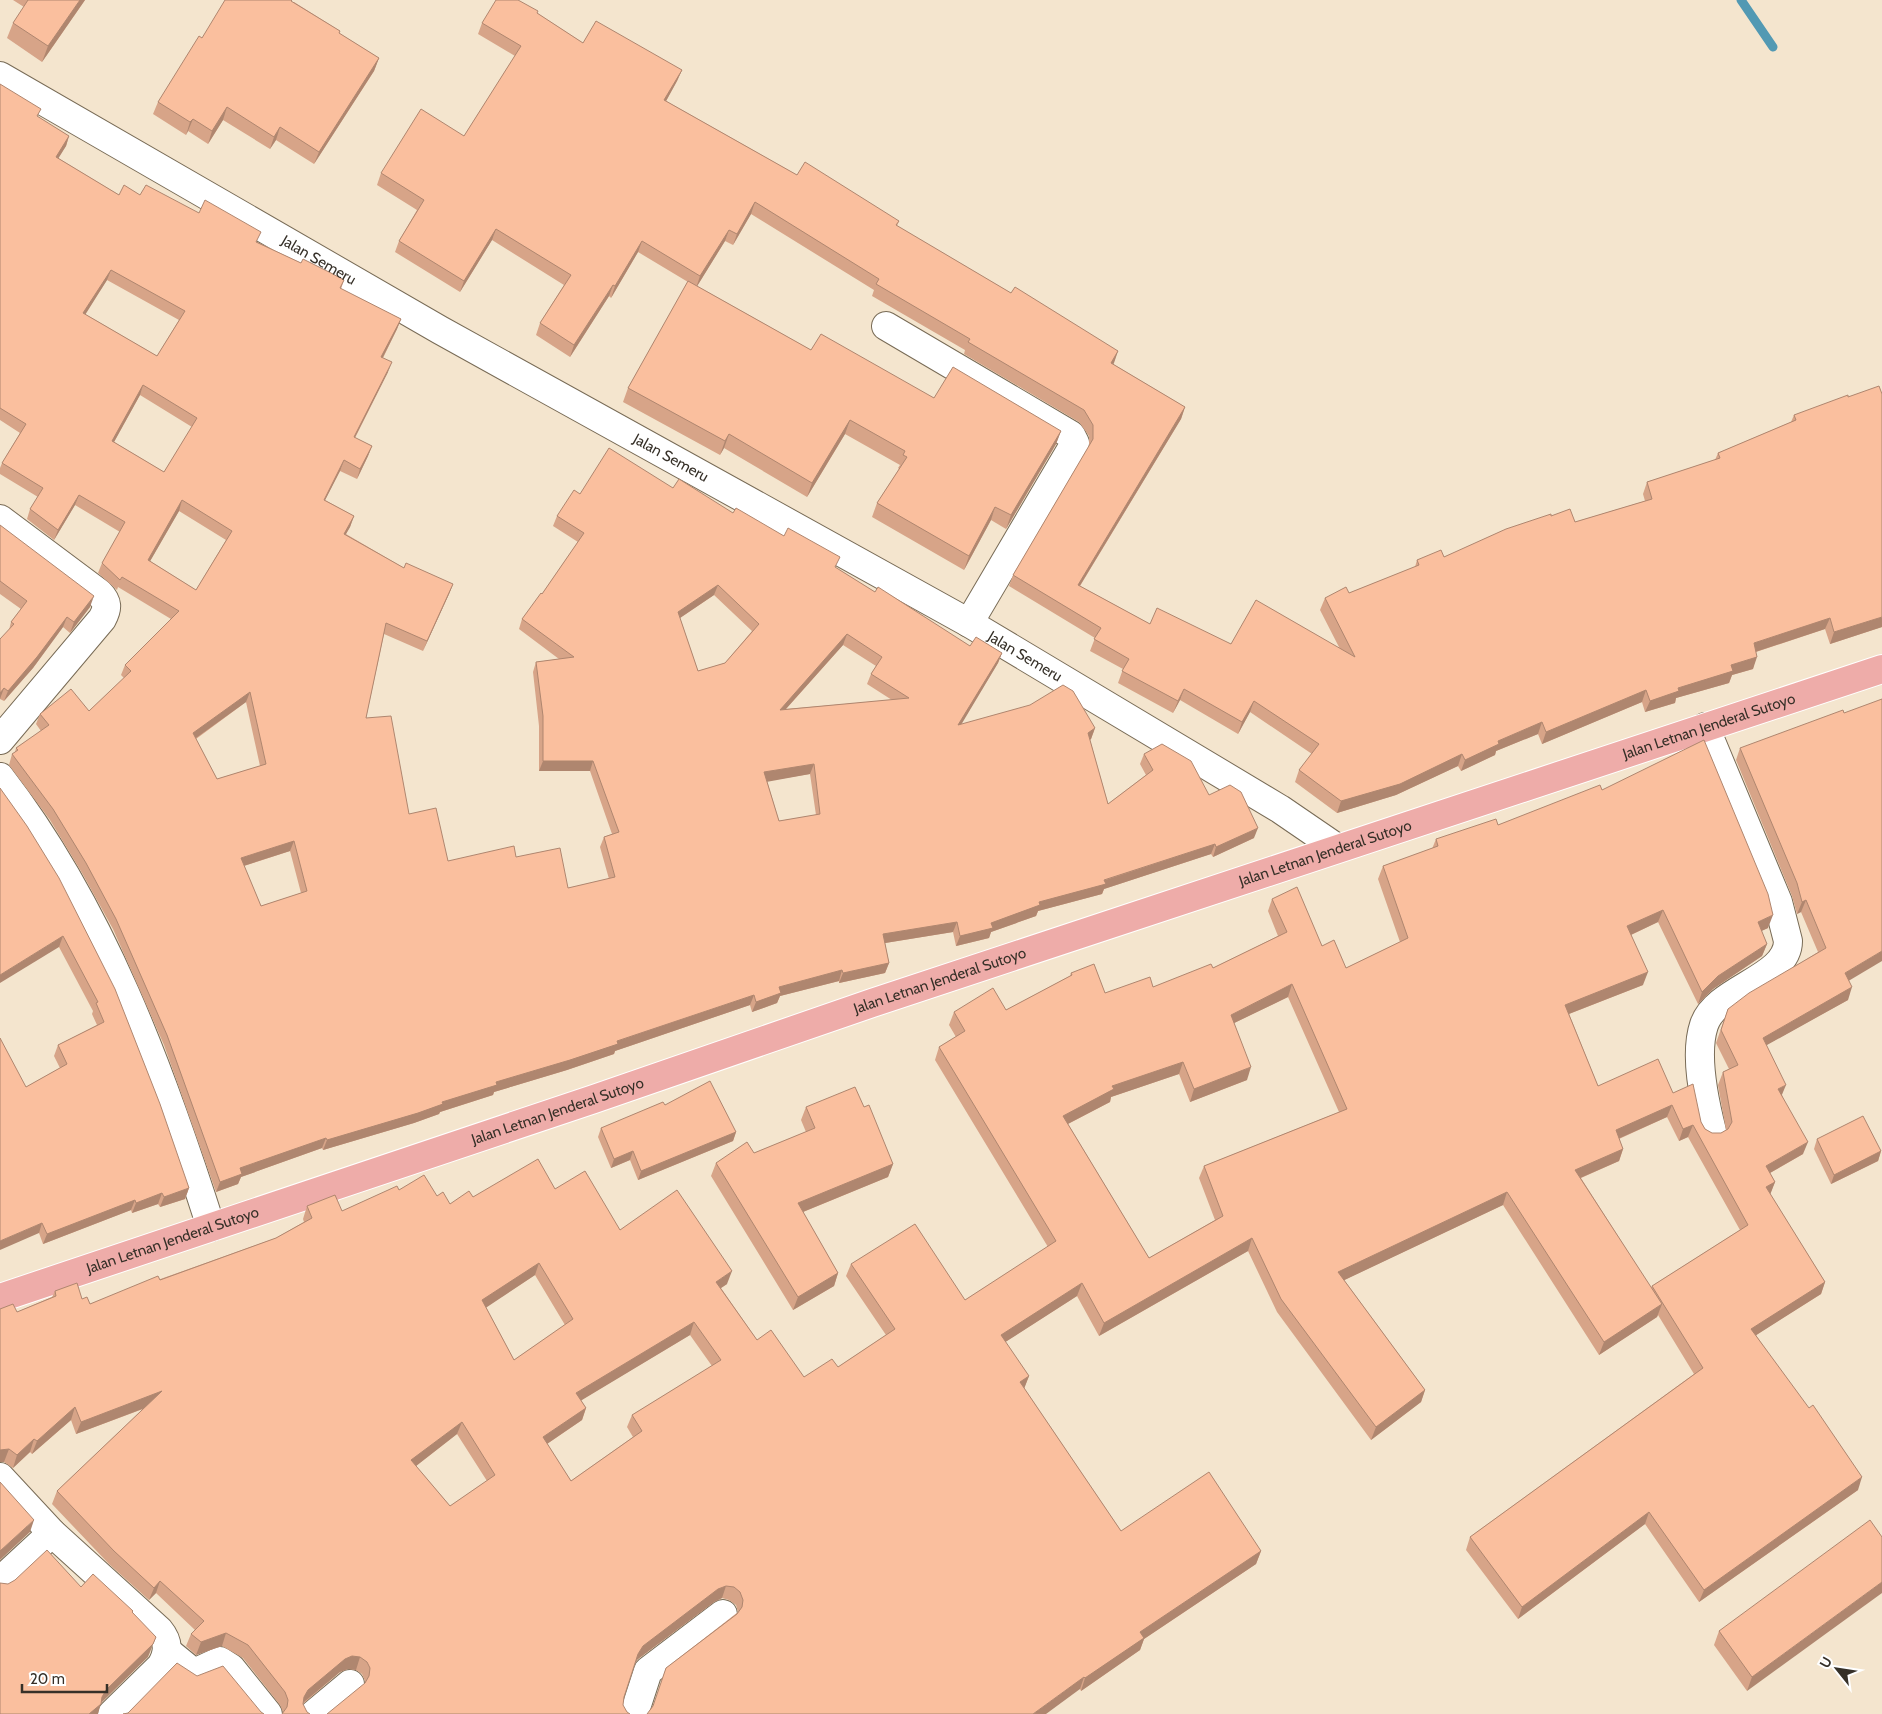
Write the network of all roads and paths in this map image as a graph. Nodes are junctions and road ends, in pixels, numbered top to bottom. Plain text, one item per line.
1 (0, 76) edge
2 (886, 326) dead end
3 (0, 519) edge
4 (969, 624) junction
5 (1882, 669) edge
6 (1705, 727) junction
7 (0, 740) edge
8 (0, 776) edge
9 (1337, 848) junction
10 (1712, 1131) edge
11 (212, 1228) junction
12 (0, 1298) edge
13 (0, 1477) edge
14 (52, 1533) junction
15 (0, 1581) edge
16 (723, 1614) dead end
17 (167, 1651) junction
18 (350, 1684) dead end
19 (112, 1714) edge
20 (268, 1714) edge
21 (314, 1714) edge
22 (634, 1714) edge

1 - 4 street, Jalan Semeru
2 - 4 street
3 - 7 street
4 - 9 street, Jalan Semeru
5 - 6 main road, Jalan Letnan Jenderal Sutoyo
6 - 9 main road, Jalan Letnan Jenderal Sutoyo
6 - 10 street
8 - 11 street
9 - 11 main road, Jalan Letnan Jenderal Sutoyo
11 - 12 main road, Jalan Letnan Jenderal Sutoyo
13 - 14 street
14 - 15 street
14 - 17 street
16 - 22 street
17 - 19 street
17 - 20 street
18 - 21 street

